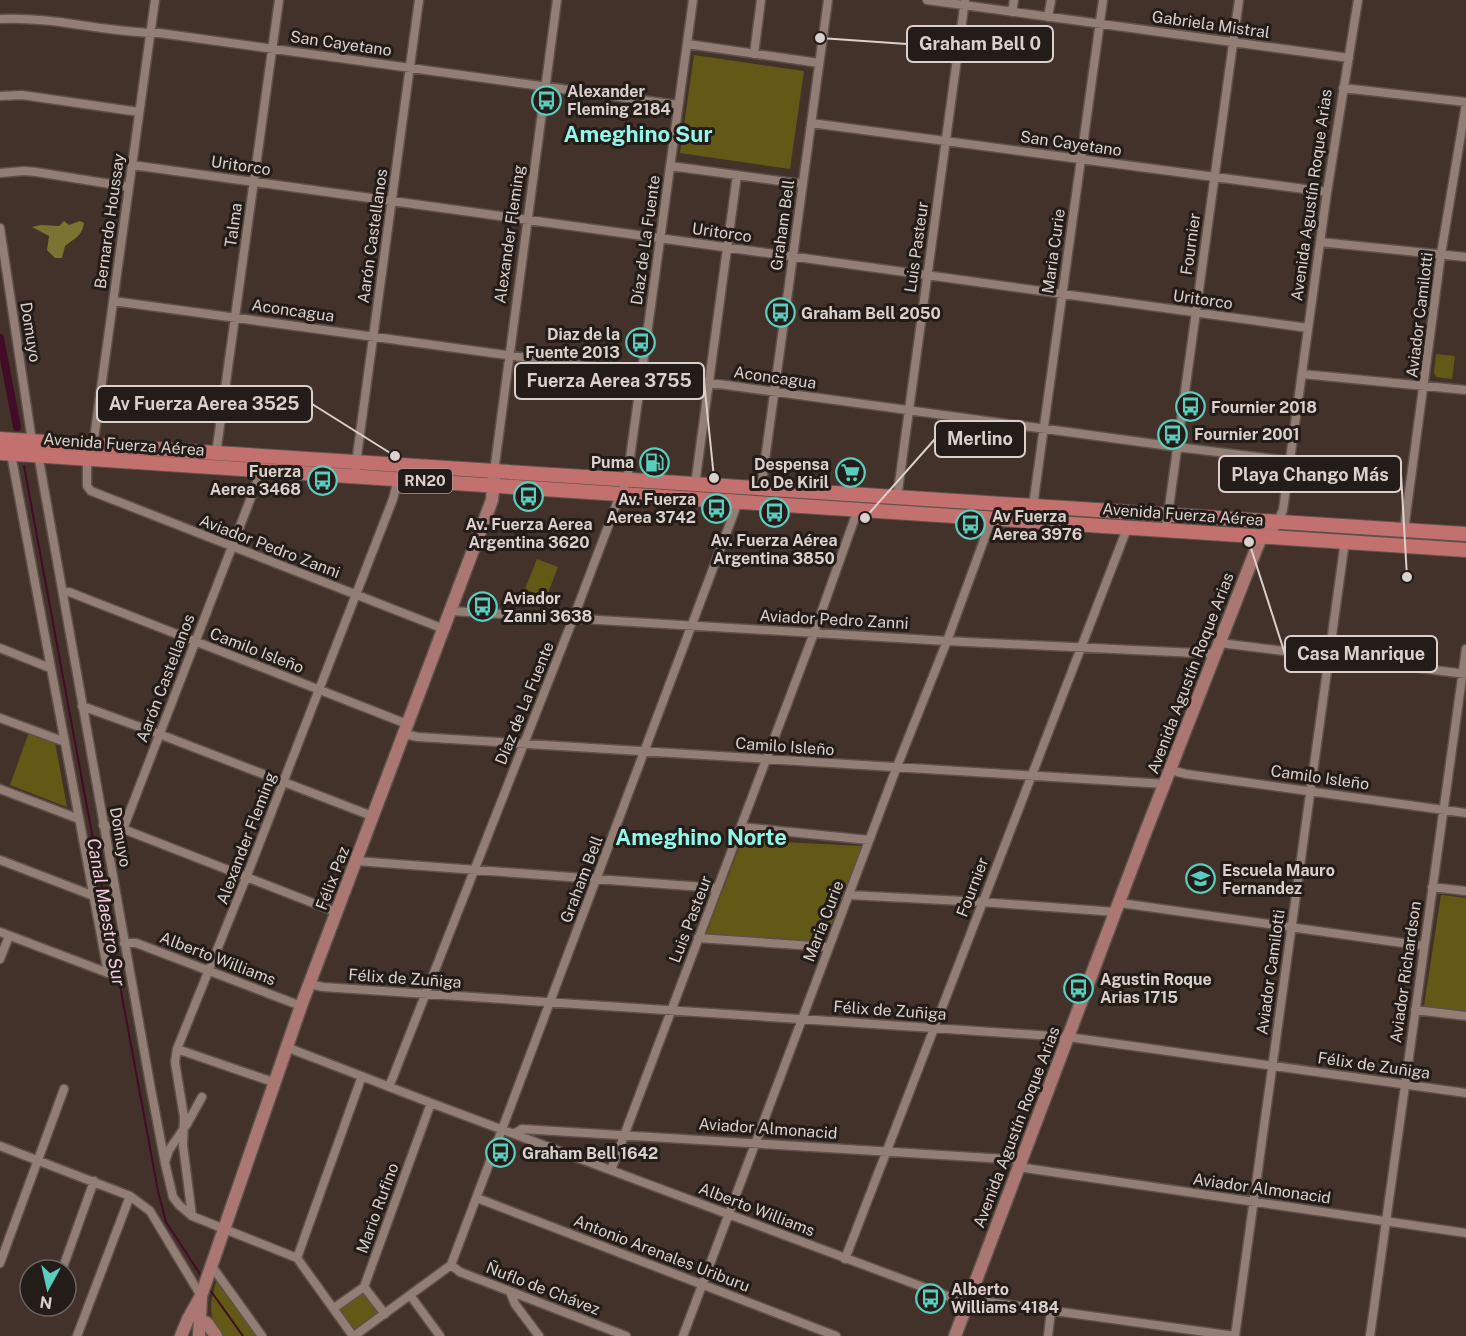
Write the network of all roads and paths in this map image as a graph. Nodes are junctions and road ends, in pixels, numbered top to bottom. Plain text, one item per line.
1 (155, 0) edge
2 (279, 0) edge
3 (419, 0) edge
4 (557, 0) edge
5 (693, 0) edge
6 (761, 0) edge
7 (828, 0) edge
8 (927, 0) edge
9 (1014, 0) edge
10 (1051, 0) edge
11 (1103, 0) edge
12 (1239, 0) edge
13 (1358, 0) edge
14 (965, 3) edge
15 (1012, 12) junction
16 (1048, 17) junction
17 (0, 19) edge
18 (1100, 24) junction
19 (150, 33) junction
20 (1233, 42) junction
21 (687, 44) junction
22 (272, 49) junction
23 (754, 54) junction
24 (1349, 58) junction
25 (819, 63) junction
26 (410, 68) junction
27 (545, 86) junction
28 (1343, 88) junction
29 (0, 96) edge
30 (1466, 103) edge
31 (678, 105) junction
32 (140, 111) junction
33 (811, 123) junction
34 (946, 141) junction
35 (1081, 160) junction
36 (132, 165) junction
37 (670, 166) junction
38 (0, 173) edge
39 (737, 175) junction
40 (1214, 178) junction
41 (254, 182) junction
42 (802, 184) junction
43 (129, 187) junction
44 (1327, 192) junction
45 (392, 202) junction
46 (526, 220) junction
47 (0, 228) edge
48 (660, 239) junction
49 (1320, 242) junction
50 (727, 248) junction
51 (1441, 254) junction
52 (792, 257) junction
53 (1466, 257) edge
54 (927, 276) junction
55 (1062, 295) junction
56 (113, 301) junction
57 (1196, 313) junction
58 (235, 318) junction
59 (1308, 328) junction
60 (373, 337) junction
61 (508, 355) junction
62 (642, 374) junction
63 (1302, 374) junction
64 (709, 383) junction
65 (1425, 386) junction
66 (1466, 390) edge
67 (774, 392) junction
68 (909, 410) junction
69 (1044, 429) junction
70 (0, 440) edge
71 (32, 441) junction
72 (1177, 447) junction
73 (90, 452) junction
74 (5, 453) edge
75 (38, 454) junction
76 (216, 454) junction
77 (1290, 461) junction
78 (260, 470) junction
79 (356, 470) junction
80 (494, 472) junction
81 (398, 479) junction
82 (627, 480) junction
83 (695, 485) junction
84 (87, 486) joint
85 (494, 486) junction
86 (761, 489) junction
87 (620, 495) junction
88 (897, 498) junction
89 (738, 502) junction
90 (1033, 506) junction
91 (858, 509) junction
92 (992, 518) junction
93 (1167, 522) junction
94 (1277, 523) junction
95 (1128, 526) junction
96 (1404, 530) junction
97 (1466, 534) edge
98 (1263, 536) junction
99 (1345, 541) junction
100 (232, 547) junction
101 (1466, 549) edge
102 (63, 592) junction
103 (356, 595) junction
104 (451, 611) junction
105 (573, 619) junction
106 (692, 626) junction
107 (444, 629) junction
108 (814, 633) junction
109 (948, 641) junction
110 (195, 642) junction
111 (1082, 646) junction
112 (0, 648) edge
113 (1218, 648) junction
114 (1466, 649) edge
115 (1329, 656) junction
116 (50, 668) junction
117 (1464, 673) edge
118 (318, 689) junction
119 (82, 706) junction
120 (0, 718) edge
121 (405, 729) junction
122 (159, 734) junction
123 (65, 741) junction
124 (524, 744) junction
125 (645, 752) junction
126 (766, 759) junction
127 (896, 768) junction
128 (1170, 770) junction
129 (1031, 776) junction
130 (284, 782) junction
131 (1165, 784) junction
132 (0, 789) edge
133 (1311, 790) junction
134 (1443, 810) junction
135 (1466, 813) edge
136 (372, 816) junction
137 (80, 819) junction
138 (103, 825) junction
139 (741, 827) junction
140 (123, 829) junction
141 (869, 840) junction
142 (0, 861) edge
143 (356, 861) junction
144 (475, 870) junction
145 (246, 878) junction
146 (597, 879) junction
147 (1432, 887) junction
148 (717, 888) junction
149 (1466, 891) edge
150 (849, 895) junction
151 (94, 896) junction
152 (982, 902) junction
153 (1118, 907) junction
154 (336, 912) junction
155 (1292, 927) junction
156 (4, 934) edge
157 (698, 938) junction
158 (124, 943) junction
159 (829, 946) junction
160 (1424, 946) junction
161 (0, 959) edge
162 (210, 971) junction
163 (309, 984) junction
164 (426, 994) junction
165 (550, 1004) junction
166 (301, 1006) junction
167 (1415, 1010) junction
168 (671, 1011) junction
169 (1466, 1016) edge
170 (801, 1019) junction
171 (934, 1027) junction
172 (1068, 1037) junction
173 (286, 1047) junction
174 (177, 1049) junction
175 (1273, 1066) junction
176 (362, 1076) junction
177 (273, 1082) junction
178 (1405, 1085) junction
179 (389, 1087) junction
180 (64, 1089) dead end
181 (1466, 1093) edge
182 (202, 1097) dead end
183 (431, 1103) junction
184 (184, 1129) junction
185 (502, 1130) junction
186 (514, 1134) junction
187 (624, 1134) junction
188 (755, 1143) junction
189 (0, 1146) edge
190 (887, 1151) junction
191 (39, 1161) junction
192 (165, 1163) junction
193 (1020, 1164) junction
194 (611, 1170) junction
195 (94, 1181) junction
196 (130, 1196) junction
197 (477, 1198) junction
198 (1253, 1202) junction
199 (729, 1215) junction
200 (192, 1216) junction
201 (1385, 1220) junction
202 (224, 1228) junction
203 (1466, 1233) edge
204 (66, 1258) edge
205 (297, 1258) junction
206 (845, 1259) junction
207 (0, 1263) edge
208 (451, 1265) junction
209 (212, 1266) junction
210 (702, 1284) junction
211 (364, 1287) junction
212 (510, 1292) junction
213 (410, 1295) junction
214 (201, 1296) junction
215 (969, 1301) junction
216 (334, 1308) junction
217 (1051, 1311) junction
218 (385, 1314) junction
219 (201, 1320) junction
220 (1171, 1332) edge
221 (76, 1336) edge
222 (181, 1336) edge
223 (200, 1336) edge
224 (216, 1336) edge
225 (262, 1336) edge
226 (353, 1336) edge
227 (440, 1336) edge
228 (538, 1336) edge
229 (626, 1336) edge
230 (682, 1336) edge
231 (836, 1336) edge
232 (955, 1336) edge
233 (1048, 1336) edge
234 (1235, 1336) edge
235 (1370, 1336) edge

1 - 19 street, Bernardo Houssay
2 - 22 street, Talma
3 - 26 street, Aarón Castellanos
4 - 27 street, Alexander Fleming
5 - 21 street, Díaz de La Fuente
6 - 23 street
7 - 25 street, Graham Bell
8 - 14 street, Gabriela Mistral
9 - 15 street
10 - 16 street
11 - 18 street, Maria Curie
12 - 20 street, Fournier
13 - 24 street, Avenida Agustín Roque Arias
14 - 15 street, Gabriela Mistral
14 - 34 street, Luis Pasteur
15 - 16 street, Gabriela Mistral
16 - 18 street, Gabriela Mistral
17 - 19 street, San Cayetano
18 - 20 street, Gabriela Mistral
18 - 35 street, Maria Curie
19 - 22 street, San Cayetano
19 - 32 street, Bernardo Houssay
20 - 24 street, Gabriela Mistral
20 - 40 street, Fournier
21 - 23 street
21 - 31 street, Díaz de La Fuente
22 - 26 street, San Cayetano
22 - 41 street, Talma
23 - 25 street
24 - 28 street, Avenida Agustín Roque Arias
25 - 33 street, Graham Bell
26 - 27 street, San Cayetano
26 - 45 street, Aarón Castellanos
27 - 31 street, San Cayetano
27 - 46 street, Alexander Fleming
28 - 30 street
28 - 44 street, Avenida Agustín Roque Arias
29 - 32 street
30 - 51 street, Aviador Camilotti
31 - 37 street, Díaz de La Fuente
32 - 36 street, Bernardo Houssay
33 - 34 street, San Cayetano
33 - 42 street, Graham Bell
34 - 35 street, San Cayetano
34 - 54 street, Luis Pasteur
35 - 40 street, San Cayetano
35 - 55 street, Maria Curie
36 - 41 street, Uritorco
36 - 43 street, Bernardo Houssay
37 - 39 street
37 - 48 street, Díaz de La Fuente
38 - 43 street
39 - 42 street
39 - 50 street
40 - 44 street, San Cayetano
40 - 57 street, Fournier
41 - 45 street, Uritorco
41 - 58 street, Talma
42 - 52 street, Graham Bell
43 - 56 street, Bernardo Houssay
44 - 49 street, Avenida Agustín Roque Arias
45 - 46 street, Uritorco
45 - 60 street, Aarón Castellanos
46 - 48 street, Uritorco
46 - 61 street, Alexander Fleming
47 - 71 street, Domuyo
48 - 50 street, Uritorco
48 - 62 street, Díaz de La Fuente
49 - 51 street
49 - 59 street, Avenida Agustín Roque Arias
50 - 52 street, Uritorco
50 - 64 street
51 - 53 street
51 - 65 street, Aviador Camilotti
52 - 54 street, Uritorco
52 - 67 street, Graham Bell
54 - 55 street, Uritorco
54 - 68 street, Luis Pasteur
55 - 57 street, Uritorco
55 - 69 street, Maria Curie
56 - 58 street, Aconcagua
56 - 73 street, Bernardo Houssay
57 - 59 street, Uritorco
57 - 72 street, Fournier
58 - 60 street, Aconcagua
58 - 76 street, Talma
59 - 63 street, Avenida Agustín Roque Arias
60 - 61 street, Aconcagua
60 - 79 street, Aarón Castellanos
61 - 62 street, Aconcagua
61 - 80 street, Alexander Fleming
62 - 64 street, Aconcagua
62 - 82 street, Díaz de La Fuente
63 - 65 street
63 - 77 street, Avenida Agustín Roque Arias
64 - 67 street, Aconcagua
64 - 83 street
65 - 66 street
65 - 96 street, Aviador Camilotti
67 - 68 street, Aconcagua
67 - 86 street, Graham Bell
68 - 69 street, Aconcagua
68 - 88 street, Luis Pasteur
69 - 72 street, Aconcagua
69 - 90 street, Maria Curie
70 - 71 main road, Avenida Fuerza Aérea / RN20
71 - 73 main road, Avenida Fuerza Aérea / RN20
71 - 74 main road
72 - 77 street, Aconcagua
72 - 93 street, Fournier
73 - 75 main road, Avenida Fuerza Aérea / RN20
73 - 76 main road, Avenida Fuerza Aérea / RN20
73 - 78 main road, Avenida Fuerza Aérea / RN20
73 - 84 street, Bernardo Houssay
74 - 75 main road, Avenida Fuerza Aérea / RN20
74 - 116 street
75 - 102 street, Domuyo
76 - 79 main road, Avenida Fuerza Aérea / RN20
77 - 94 street, Avenida Agustín Roque Arias
78 - 79 main road, Avenida Fuerza Aérea / RN20
78 - 100 street, Aarón Castellanos
79 - 80 main road, Avenida Fuerza Aérea / RN20
79 - 81 main road, Avenida Fuerza Aérea / RN20
80 - 82 main road, Avenida Fuerza Aérea / RN20
80 - 85 main road, Félix Paz
81 - 85 main road, Avenida Fuerza Aérea / RN20
81 - 103 street, Alexander Fleming
82 - 83 main road, Avenida Fuerza Aérea / RN20
82 - 87 street, Díaz de La Fuente
83 - 86 main road, Avenida Fuerza Aérea / RN20
84 - 100 street, Aviador Pedro Zanni
85 - 87 main road, Avenida Fuerza Aérea / RN20
85 - 104 main road, Félix Paz
86 - 88 main road, Avenida Fuerza Aérea / RN20
87 - 89 main road, Avenida Fuerza Aérea / RN20
87 - 105 street, Díaz de La Fuente
88 - 90 main road, Avenida Fuerza Aérea / RN20
89 - 91 main road, Avenida Fuerza Aérea / RN20
89 - 106 street, Graham Bell
90 - 93 main road, Avenida Fuerza Aérea / RN20
91 - 92 main road, Avenida Fuerza Aérea / RN20
91 - 108 street, Luis Pasteur
92 - 95 main road, Avenida Fuerza Aérea / RN20
92 - 109 street, Maria Curie
93 - 94 main road, Avenida Fuerza Aérea / RN20
93 - 95 main road, Avenida Fuerza Aérea / RN20
93 - 98 main road, Avenida Fuerza Aérea / RN20
94 - 96 main road, Avenida Fuerza Aérea / RN20
94 - 98 main road, Avenida Agustín Roque Arias
95 - 111 street, Fournier
96 - 97 main road, Avenida Fuerza Aérea / RN20
98 - 99 main road, Avenida Fuerza Aérea / RN20
98 - 113 main road, Avenida Agustín Roque Arias
99 - 101 main road, Avenida Fuerza Aérea / RN20
99 - 115 street, Aviador Camilotti
100 - 103 street, Aviador Pedro Zanni
100 - 110 street, Aarón Castellanos
102 - 110 street, Camilo Isleño
102 - 119 street, Domuyo
103 - 107 street, Aviador Pedro Zanni
103 - 118 street, Alexander Fleming
104 - 105 street, Aviador Pedro Zanni
104 - 107 main road, Félix Paz
105 - 106 street, Aviador Pedro Zanni
105 - 124 street, Díaz de La Fuente
106 - 108 street, Aviador Pedro Zanni
106 - 125 street, Graham Bell
107 - 121 main road, Félix Paz
108 - 109 street, Aviador Pedro Zanni
108 - 126 street, Luis Pasteur
109 - 111 street, Aviador Pedro Zanni
109 - 127 street, Maria Curie
110 - 118 street, Camilo Isleño
110 - 122 street, Aarón Castellanos
111 - 113 street, Aviador Pedro Zanni
111 - 129 street, Fournier
112 - 116 street
113 - 115 street, Aviador Pedro Zanni
113 - 128 main road, Avenida Agustín Roque Arias
114 - 117 street, Aviador Richardson
115 - 117 street, Aviador Pedro Zanni
115 - 133 street, Aviador Camilotti
116 - 123 street
117 - 134 street, Aviador Richardson
118 - 121 street, Camilo Isleño
118 - 130 street, Alexander Fleming
119 - 122 street
119 - 138 street, Domuyo
120 - 123 street
121 - 124 street, Camilo Isleño
121 - 136 main road, Félix Paz
122 - 130 street
122 - 140 street, Aarón Castellanos
123 - 137 street
124 - 125 street, Camilo Isleño
124 - 144 street, Díaz de La Fuente
125 - 126 street, Camilo Isleño
125 - 146 street, Graham Bell
126 - 127 street, Camilo Isleño
126 - 139 street, Luis Pasteur
127 - 129 street, Camilo Isleño
127 - 141 street, Maria Curie
128 - 131 main road, Avenida Agustín Roque Arias
128 - 133 street, Camilo Isleño
129 - 131 street, Camilo Isleño
129 - 152 street, Fournier
130 - 136 street
130 - 145 street, Alexander Fleming
131 - 153 main road, Avenida Agustín Roque Arias
132 - 137 street
133 - 134 street, Camilo Isleño
133 - 155 street, Aviador Camilotti
134 - 135 street, Camilo Isleño
134 - 147 street, Aviador Richardson
136 - 143 main road, Félix Paz
137 - 151 street
138 - 140 street
138 - 158 street, Domuyo
139 - 141 street
139 - 148 street, Luis Pasteur
140 - 145 street
141 - 150 street, Maria Curie
142 - 151 street
143 - 144 street
143 - 154 main road, Félix Paz
144 - 146 street
144 - 164 street, Díaz de La Fuente
145 - 154 street
145 - 162 street, Alexander Fleming
146 - 148 street
146 - 165 street, Graham Bell
147 - 149 street
147 - 160 street, Aviador Richardson
148 - 157 street, Luis Pasteur
150 - 152 street
150 - 159 street, Maria Curie
151 - 156 street
152 - 153 street
152 - 171 street, Fournier
153 - 155 street
153 - 172 main road, Avenida Agustín Roque Arias
154 - 163 main road, Félix Paz
155 - 160 street
155 - 175 street, Aviador Camilotti
156 - 161 street
157 - 159 street
157 - 168 street, Luis Pasteur
158 - 162 street, Alberto Williams
158 - 192 street, Domuyo
159 - 170 street, Maria Curie
160 - 167 street, Aviador Richardson
162 - 166 street, Alberto Williams
162 - 174 street, Alexander Fleming
163 - 164 street, Félix de Zuñiga
163 - 166 main road, Félix Paz
164 - 165 street, Félix de Zuñiga
164 - 179 street, Díaz de La Fuente
165 - 168 street, Félix de Zuñiga
165 - 185 street, Graham Bell
166 - 173 main road, Félix Paz
167 - 169 street
167 - 178 street, Aviador Richardson
168 - 170 street, Félix de Zuñiga
168 - 187 street, Luis Pasteur
170 - 171 street, Félix de Zuñiga
170 - 188 street, Maria Curie
171 - 172 street, Félix de Zuñiga
171 - 190 street, Fournier
172 - 175 street, Félix de Zuñiga
172 - 193 main road, Avenida Agustín Roque Arias
173 - 176 street, Alberto Williams
173 - 177 main road, Félix Paz
174 - 177 street
174 - 184 street, Alexander Fleming
175 - 178 street, Félix de Zuñiga
175 - 198 street, Aviador Camilotti
176 - 179 street, Alberto Williams
176 - 205 street
177 - 202 main road, Félix Paz
178 - 181 street, Félix de Zuñiga
178 - 201 street, Aviador Richardson
179 - 183 street, Alberto Williams
180 - 191 street
182 - 184 street
183 - 185 street, Alberto Williams
183 - 211 street, Mario Rufino
184 - 192 street
184 - 200 street, Alexander Fleming
185 - 186 street, Alberto Williams
185 - 197 street, Graham Bell
186 - 187 street, Aviador Almonacid
186 - 194 street, Alberto Williams
187 - 188 street, Aviador Almonacid
187 - 194 street, Luis Pasteur
188 - 190 street, Aviador Almonacid
188 - 199 street, Maria Curie
189 - 191 street
190 - 193 street, Aviador Almonacid
190 - 206 street, Fournier
191 - 195 street
191 - 207 street
192 - 200 street, Domuyo
193 - 198 street, Aviador Almonacid
193 - 215 main road, Avenida Agustín Roque Arias
194 - 199 street, Alberto Williams
195 - 196 street
195 - 204 street
196 - 214 street
196 - 221 street
197 - 208 street, Graham Bell
197 - 210 street, Antonio Arenales Uriburu
198 - 201 street, Aviador Almonacid
198 - 234 street, Aviador Camilotti
199 - 206 street, Alberto Williams
199 - 210 street, Maria Curie
200 - 202 street
201 - 203 street, Aviador Almonacid
201 - 235 street, Aviador Richardson
202 - 205 street
202 - 209 main road, Félix Paz
205 - 216 street
206 - 215 street, Alberto Williams
208 - 212 street, Ñuflo de Chávez
208 - 213 street
209 - 214 main road, Félix Paz
209 - 225 street
210 - 230 street, Maria Curie
210 - 231 street, Antonio Arenales Uriburu
211 - 216 street
211 - 218 street
212 - 228 street
212 - 229 street, Ñuflo de Chávez
213 - 218 street
213 - 227 street
214 - 219 main road, Félix Paz
214 - 222 main road, Félix Paz
215 - 217 street, Alberto Williams
215 - 232 main road, Avenida Agustín Roque Arias
216 - 226 street
217 - 220 street, Alberto Williams
217 - 233 street
218 - 226 street
219 - 223 main road, Félix Paz
219 - 224 main road
220 - 234 street, Alberto Williams

